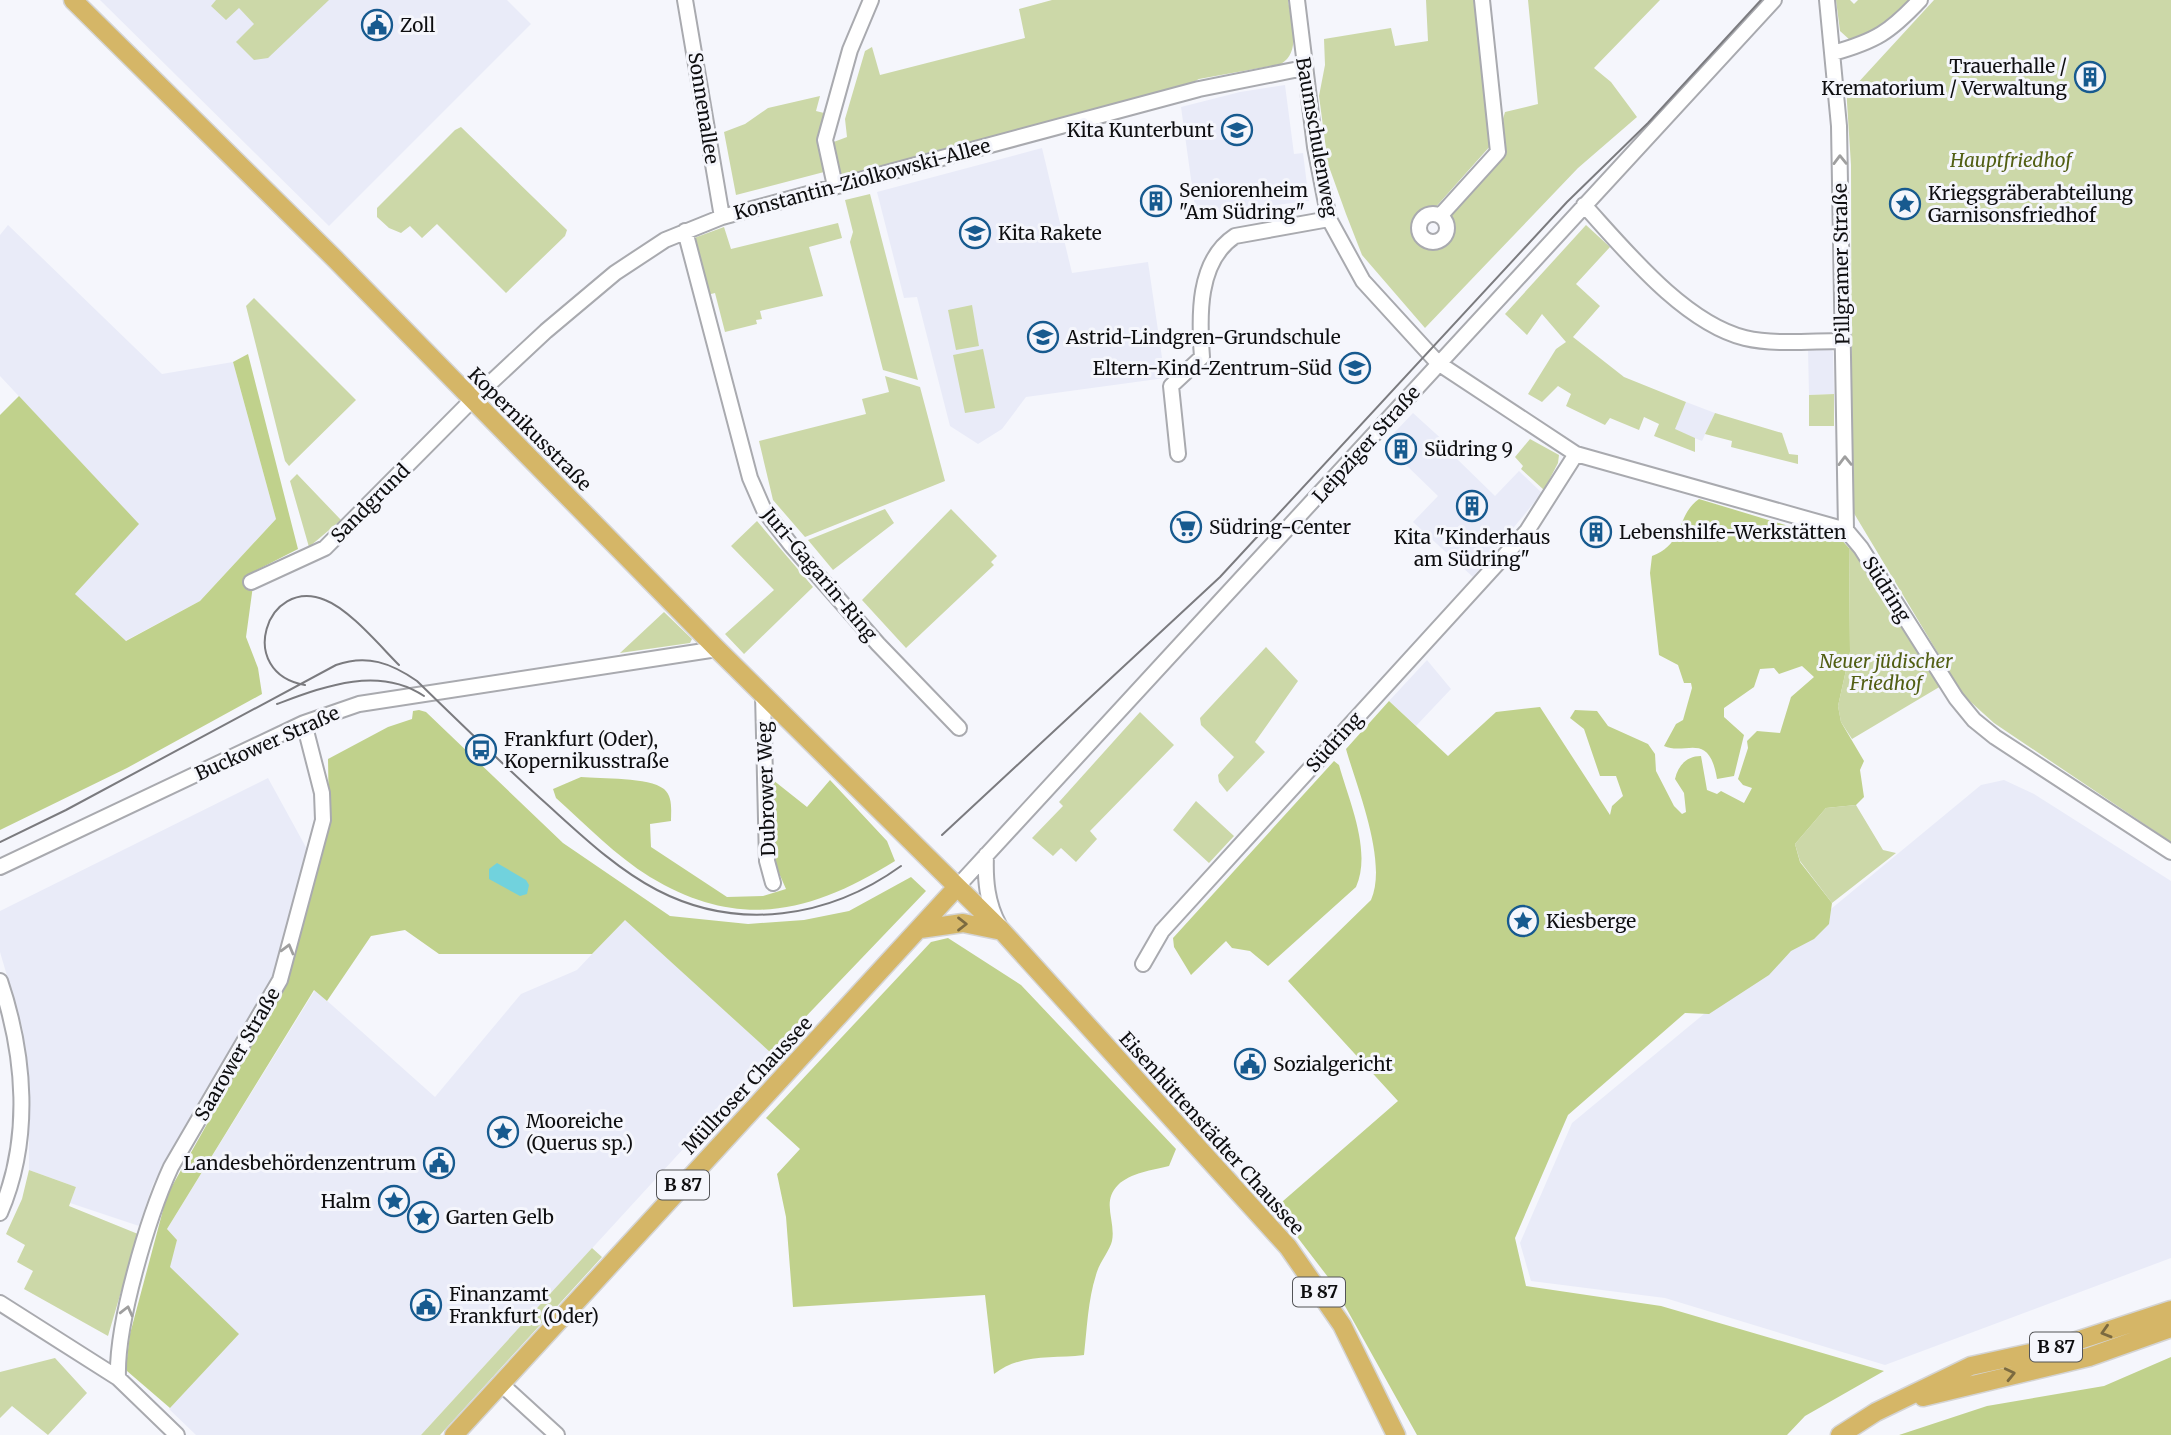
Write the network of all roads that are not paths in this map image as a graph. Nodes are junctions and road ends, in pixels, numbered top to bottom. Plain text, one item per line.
1 (73, 0) edge
2 (685, 0) edge
3 (871, 0) edge
4 (1297, 0) edge
5 (1482, 0) edge
6 (1774, 0) edge
7 (1827, 0) edge
8 (1920, 0) edge
9 (1833, 53) junction
10 (1304, 68) junction
11 (835, 187) junction
12 (1584, 205) junction
13 (1440, 216) dead end
14 (722, 217) junction
15 (1329, 219) junction
16 (685, 231) junction
17 (1842, 341) junction
18 (1438, 363) junction
19 (472, 400) junction
20 (1178, 454) dead end
21 (1576, 454) junction
22 (1846, 530) junction
23 (251, 583) dead end
24 (717, 649) junction
25 (763, 694) junction
26 (304, 723) junction
27 (959, 728) dead end
28 (2171, 852) edge
29 (986, 855) junction
30 (0, 867) edge
31 (773, 883) dead end
32 (957, 887) junction
33 (920, 929) junction
34 (1002, 931) junction
35 (1143, 964) dead end
36 (0, 981) edge
37 (0, 1213) edge
38 (0, 1303) edge
39 (2171, 1310) edge
40 (2171, 1328) edge
41 (118, 1378) junction
42 (500, 1383) junction
43 (1876, 1412) junction
44 (172, 1434) edge
45 (454, 1435) edge
46 (557, 1435) edge
47 (1396, 1435) edge
48 (1840, 1435) edge

1 - 19 main road, Kopernikusstraße
2 - 14 street, Sonnenallee
3 - 11 street
4 - 10 street, Baumschulenweg
5 - 13 street
6 - 12 street, Leipziger Straße
7 - 9 street, Pillgramer Straße
8 - 9 street
17 -> 9 street, Pillgramer Straße
10 - 11 street, Konstantin-Ziolkowski-Allee
10 - 15 street, Baumschulenweg
11 - 14 street, Konstantin-Ziolkowski-Allee
12 - 17 street
12 - 18 street, Leipziger Straße
14 - 16 street, Konstantin-Ziolkowski-Allee
15 - 18 street, Baumschulenweg
15 - 20 street
16 - 19 street, Konstantin-Ziolkowski-Allee
16 - 27 street, Juri-Gagarin-Ring
22 -> 17 street, Pillgramer Straße
18 - 21 street
18 - 29 street, Leipziger Straße
19 - 23 street, Sandgrund
19 - 24 main road, Kopernikusstraße
21 - 22 street
21 - 35 street, Südring
22 - 28 street, Südring
24 - 25 main road, Kopernikusstraße
24 - 26 street, Buckower Straße
25 - 31 street, Dubrower Weg
25 - 32 main road, Kopernikusstraße
26 - 30 street, Buckower Straße
41 -> 26 street, Saarower Straße
29 - 32 street, Leipziger Straße
29 - 34 street
32 - 33 main road, Müllroser Chaussee / B 87
32 - 34 main road, Eisenhüttenstädter Chaussee / B 87
33 -> 34 main road
33 - 42 main road, Müllroser Chaussee / B 87
34 - 47 main road, Eisenhüttenstädter Chaussee / B 87
36 - 37 street
38 - 41 street
39 -> 43 main road, B 87
43 -> 40 main road, B 87
41 - 44 street
42 - 45 main road, Müllroser Chaussee / B 87
42 - 46 street
43 - 48 main road, B 87

